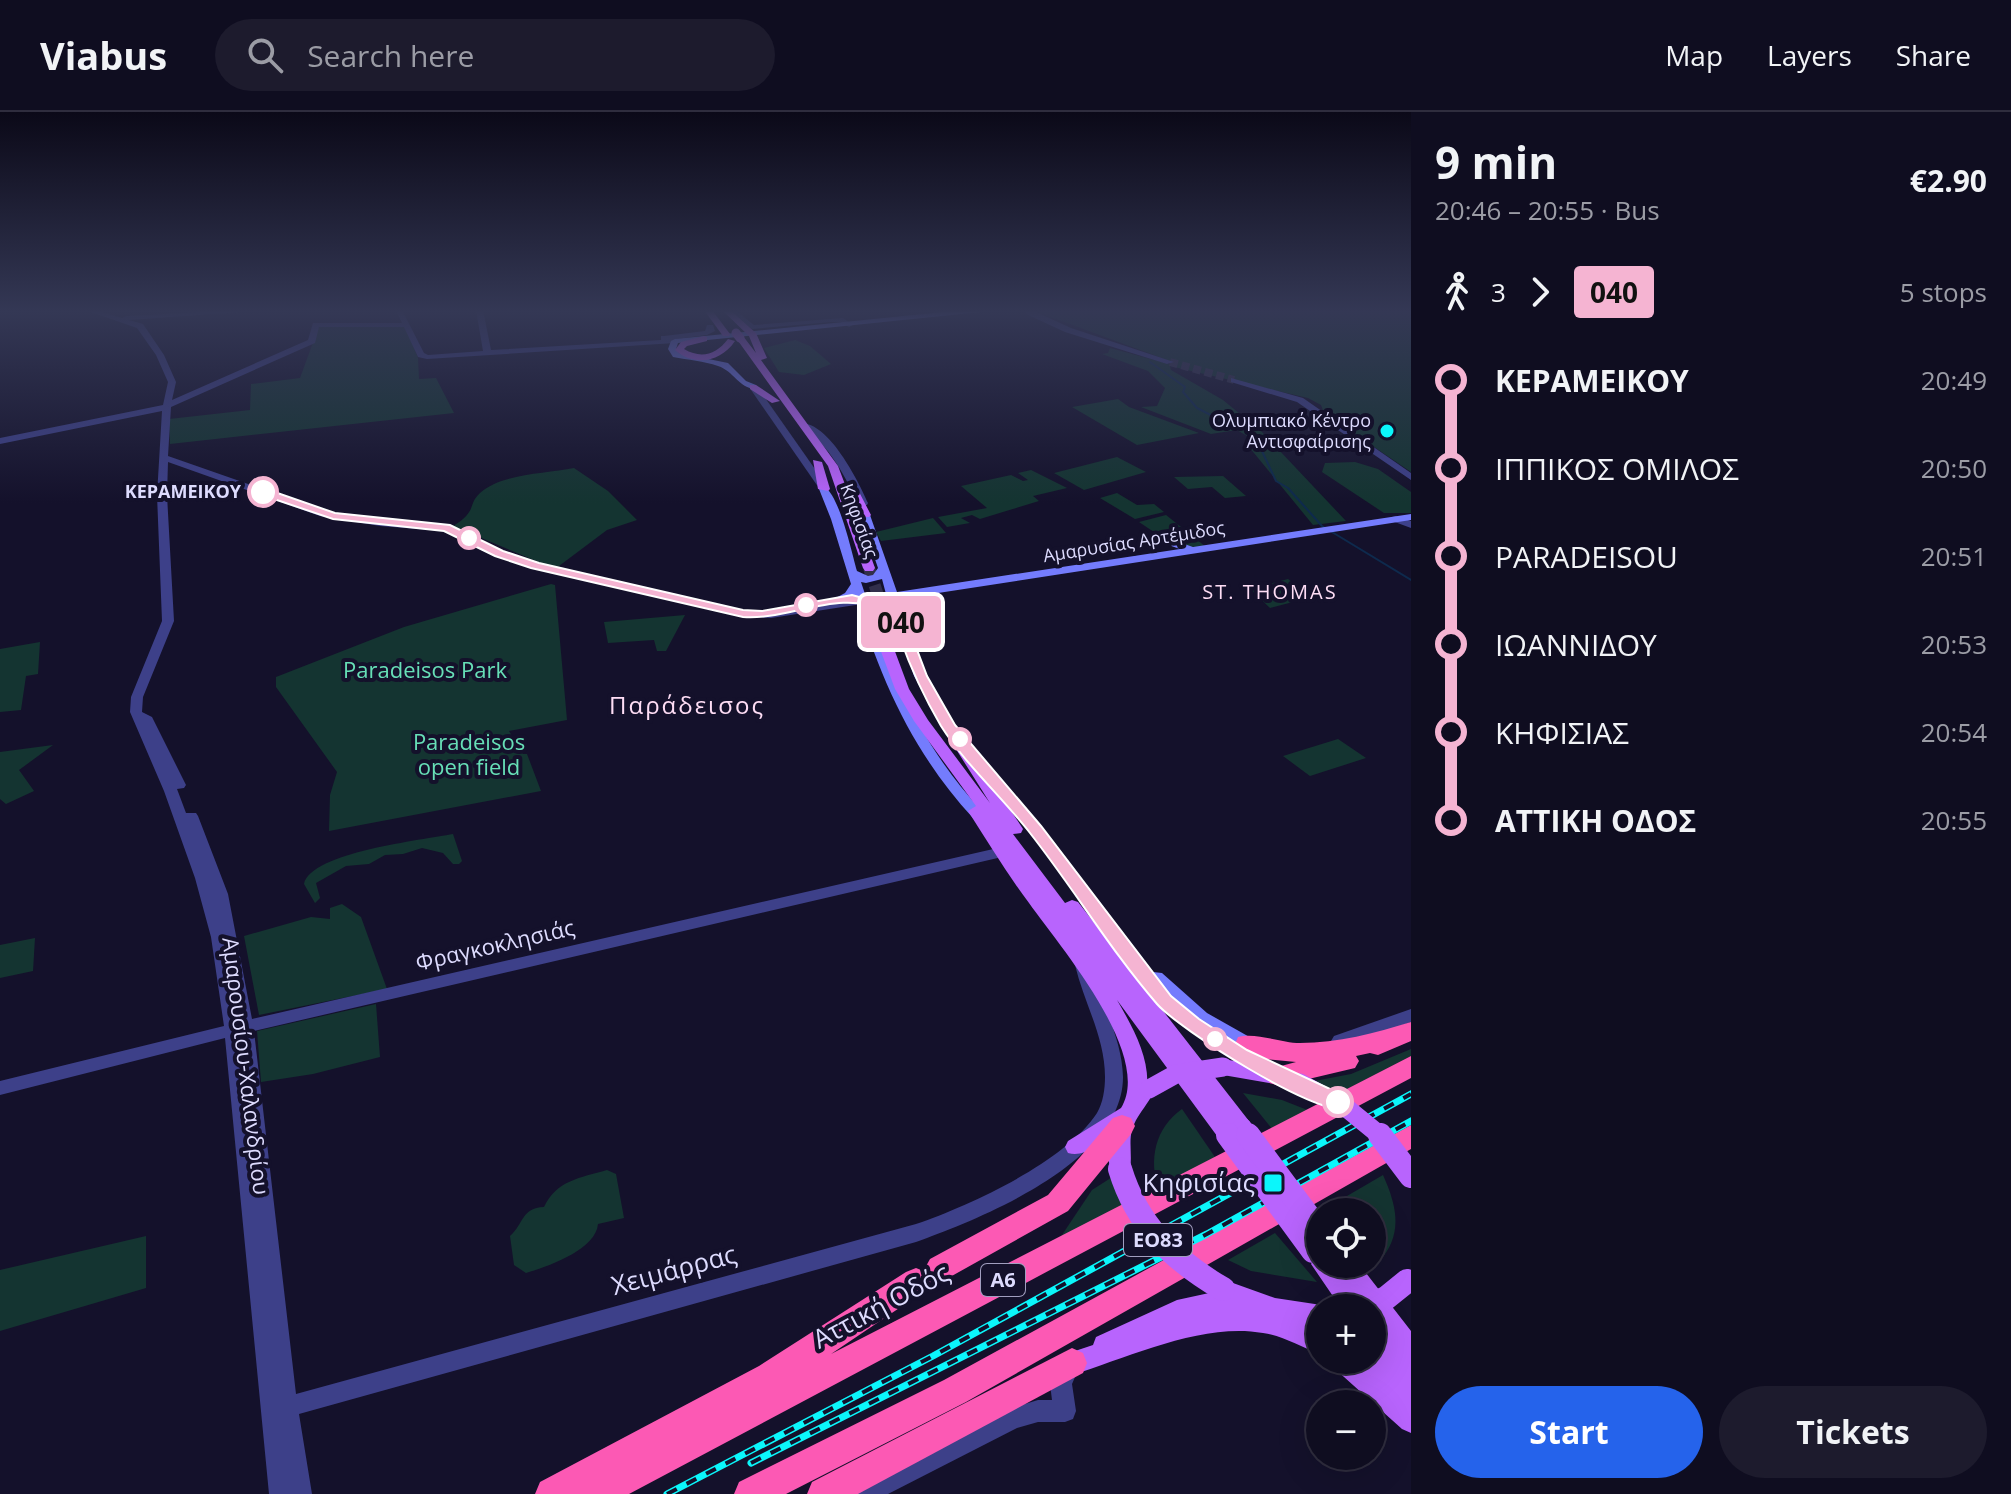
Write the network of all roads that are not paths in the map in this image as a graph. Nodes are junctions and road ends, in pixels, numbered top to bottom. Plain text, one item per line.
1 (170, 374) edge
2 (237, 374) edge
3 (734, 374) edge
4 (760, 374) edge
5 (767, 374) edge
6 (1234, 380) tunnel mouth
7 (753, 387) junction
8 (775, 401) junction
9 (164, 405) junction
10 (783, 419) junction
11 (804, 425) junction
12 (0, 441) edge
13 (170, 462) junction
14 (817, 462) junction
15 (833, 466) junction
16 (1411, 477) edge
17 (824, 489) junction
18 (865, 515) junction
19 (1411, 517) edge
20 (1396, 519) junction
21 (1411, 525) edge
22 (1159, 548) junction
23 (1205, 550) junction
24 (866, 569) junction
25 (857, 584) junction
26 (891, 597) junction
27 (836, 601) junction
28 (862, 601) junction
29 (764, 615) junction
30 (888, 620) junction
31 (921, 721) junction
32 (949, 727) junction
33 (978, 815) junction
34 (1015, 829) junction
35 (1002, 852) junction
36 (1119, 939) junction
37 (1083, 965) junction
38 (1411, 1015) edge
39 (239, 1028) junction
40 (1400, 1035) edge
41 (1247, 1057) junction
42 (1411, 1066) edge
43 (1280, 1076) junction
44 (0, 1088) edge
45 (1134, 1107) junction
46 (1234, 1130) junction
47 (1411, 1136) edge
48 (1076, 1147) junction
49 (1411, 1176) edge
50 (1306, 1233) edge
51 (1411, 1276) edge
52 (1356, 1278) edge
53 (1233, 1294) junction
54 (1386, 1296) edge
55 (1306, 1314) edge
56 (1306, 1335) edge
57 (1386, 1349) edge
58 (1411, 1350) edge
59 (1072, 1363) junction
60 (1359, 1374) edge
61 (1381, 1374) edge
62 (1411, 1382) edge
63 (278, 1409) junction
64 (1411, 1409) edge
65 (1411, 1420) edge
66 (281, 1494) edge
67 (300, 1494) edge
68 (552, 1494) edge
69 (595, 1494) edge
70 (751, 1494) edge
71 (824, 1494) edge
72 (864, 1494) edge

1 - 9 street, Αμαρουσίου-Χαλανδρίου
2 - 9 street
3 - 7 main road, Κηφισίας
4 - 8 main road, Κηφισίας
5 - 11 main road, Κηφισίας
6 - 16 street
7 - 8 main road
7 - 10 street, Κηφισίας
8 - 10 main road, Κηφισίας
9 - 12 street
9 - 13 street, Αμαρουσίου-Χαλανδρίου
10 - 14 main road, Κηφισίας
10 - 17 street, Κηφισίας
11 - 15 main road, Κηφισίας
11 - 18 street, Κηφισίας
13 - 29 street
13 - 39 street, Αμαρουσίου-Χαλανδρίου
14 - 17 main road
14 - 24 main road, Κηφισίας
15 - 18 main road
15 - 24 main road, Κηφισίας
17 - 24 main road, Κηφισίας
18 - 24 main road, Κηφισίας
19 - 20 main road, Αμαρυσίας Αρτέμιδος
20 - 21 street
20 - 23 main road, Αμαρυσίας Αρτέμιδος
22 - 23 main road, Αμαρυσίας Αρτέμιδος
22 - 23 main road
22 - 26 main road, Αμαρυσίας Αρτέμιδος
24 - 25 main road, Κηφισίας
24 - 26 main road, Κηφισίας
25 - 26 main road
25 - 27 main road
25 - 28 main road, Κηφισίας
26 - 28 main road, Αμαρυσίας Αρτέμιδος
26 - 30 main road, Κηφισίας
27 - 28 street
27 - 29 street
28 - 29 street
28 - 30 main road
28 - 33 main road, Κηφισίας
30 - 31 main road, Κηφισίας
30 - 32 main road, Κηφισίας
30 - 34 main road, Κηφισίας
31 - 33 main road
31 - 46 main road, Κηφισίας
32 - 34 main road
32 - 36 main road, Κηφισίας
33 - 35 main road
34 - 46 main road, Κηφισίας
35 - 37 main road
35 - 39 street, Φραγκοκλησιάς
36 - 41 main road
36 - 43 main road, Κηφισίας
37 - 45 main road
37 - 48 street, Χειμάρρας
38 - 41 street
39 - 44 street, Φραγκοκλησιάς
39 - 63 street, Αμαρουσίου-Χαλανδρίου
40 - 41 highway
40 - 43 highway
41 - 43 main road
41 - 45 main road, bridge
42 - 69 highway, Αττική Οδός / Α6
43 - 49 main road, bridge
45 - 48 main road
45 - 53 main road, ΕΟ83, bridge
45 - 68 highway
46 - 50 main road, Κηφισίας, bridge
47 - 70 highway
48 - 63 street, Χειμάρρας
51 - 54 main road, bridge
52 - 58 main road
53 - 55 main road, ΕΟ83
53 - 59 main road
56 - 59 main road
57 - 62 main road
59 - 71 highway
59 - 72 street
60 - 65 main road
61 - 64 main road
63 - 66 street, Αμαρουσίου-Χαλανδρίου
63 - 67 street, Αμαρουσίου-Χαλανδρίου

